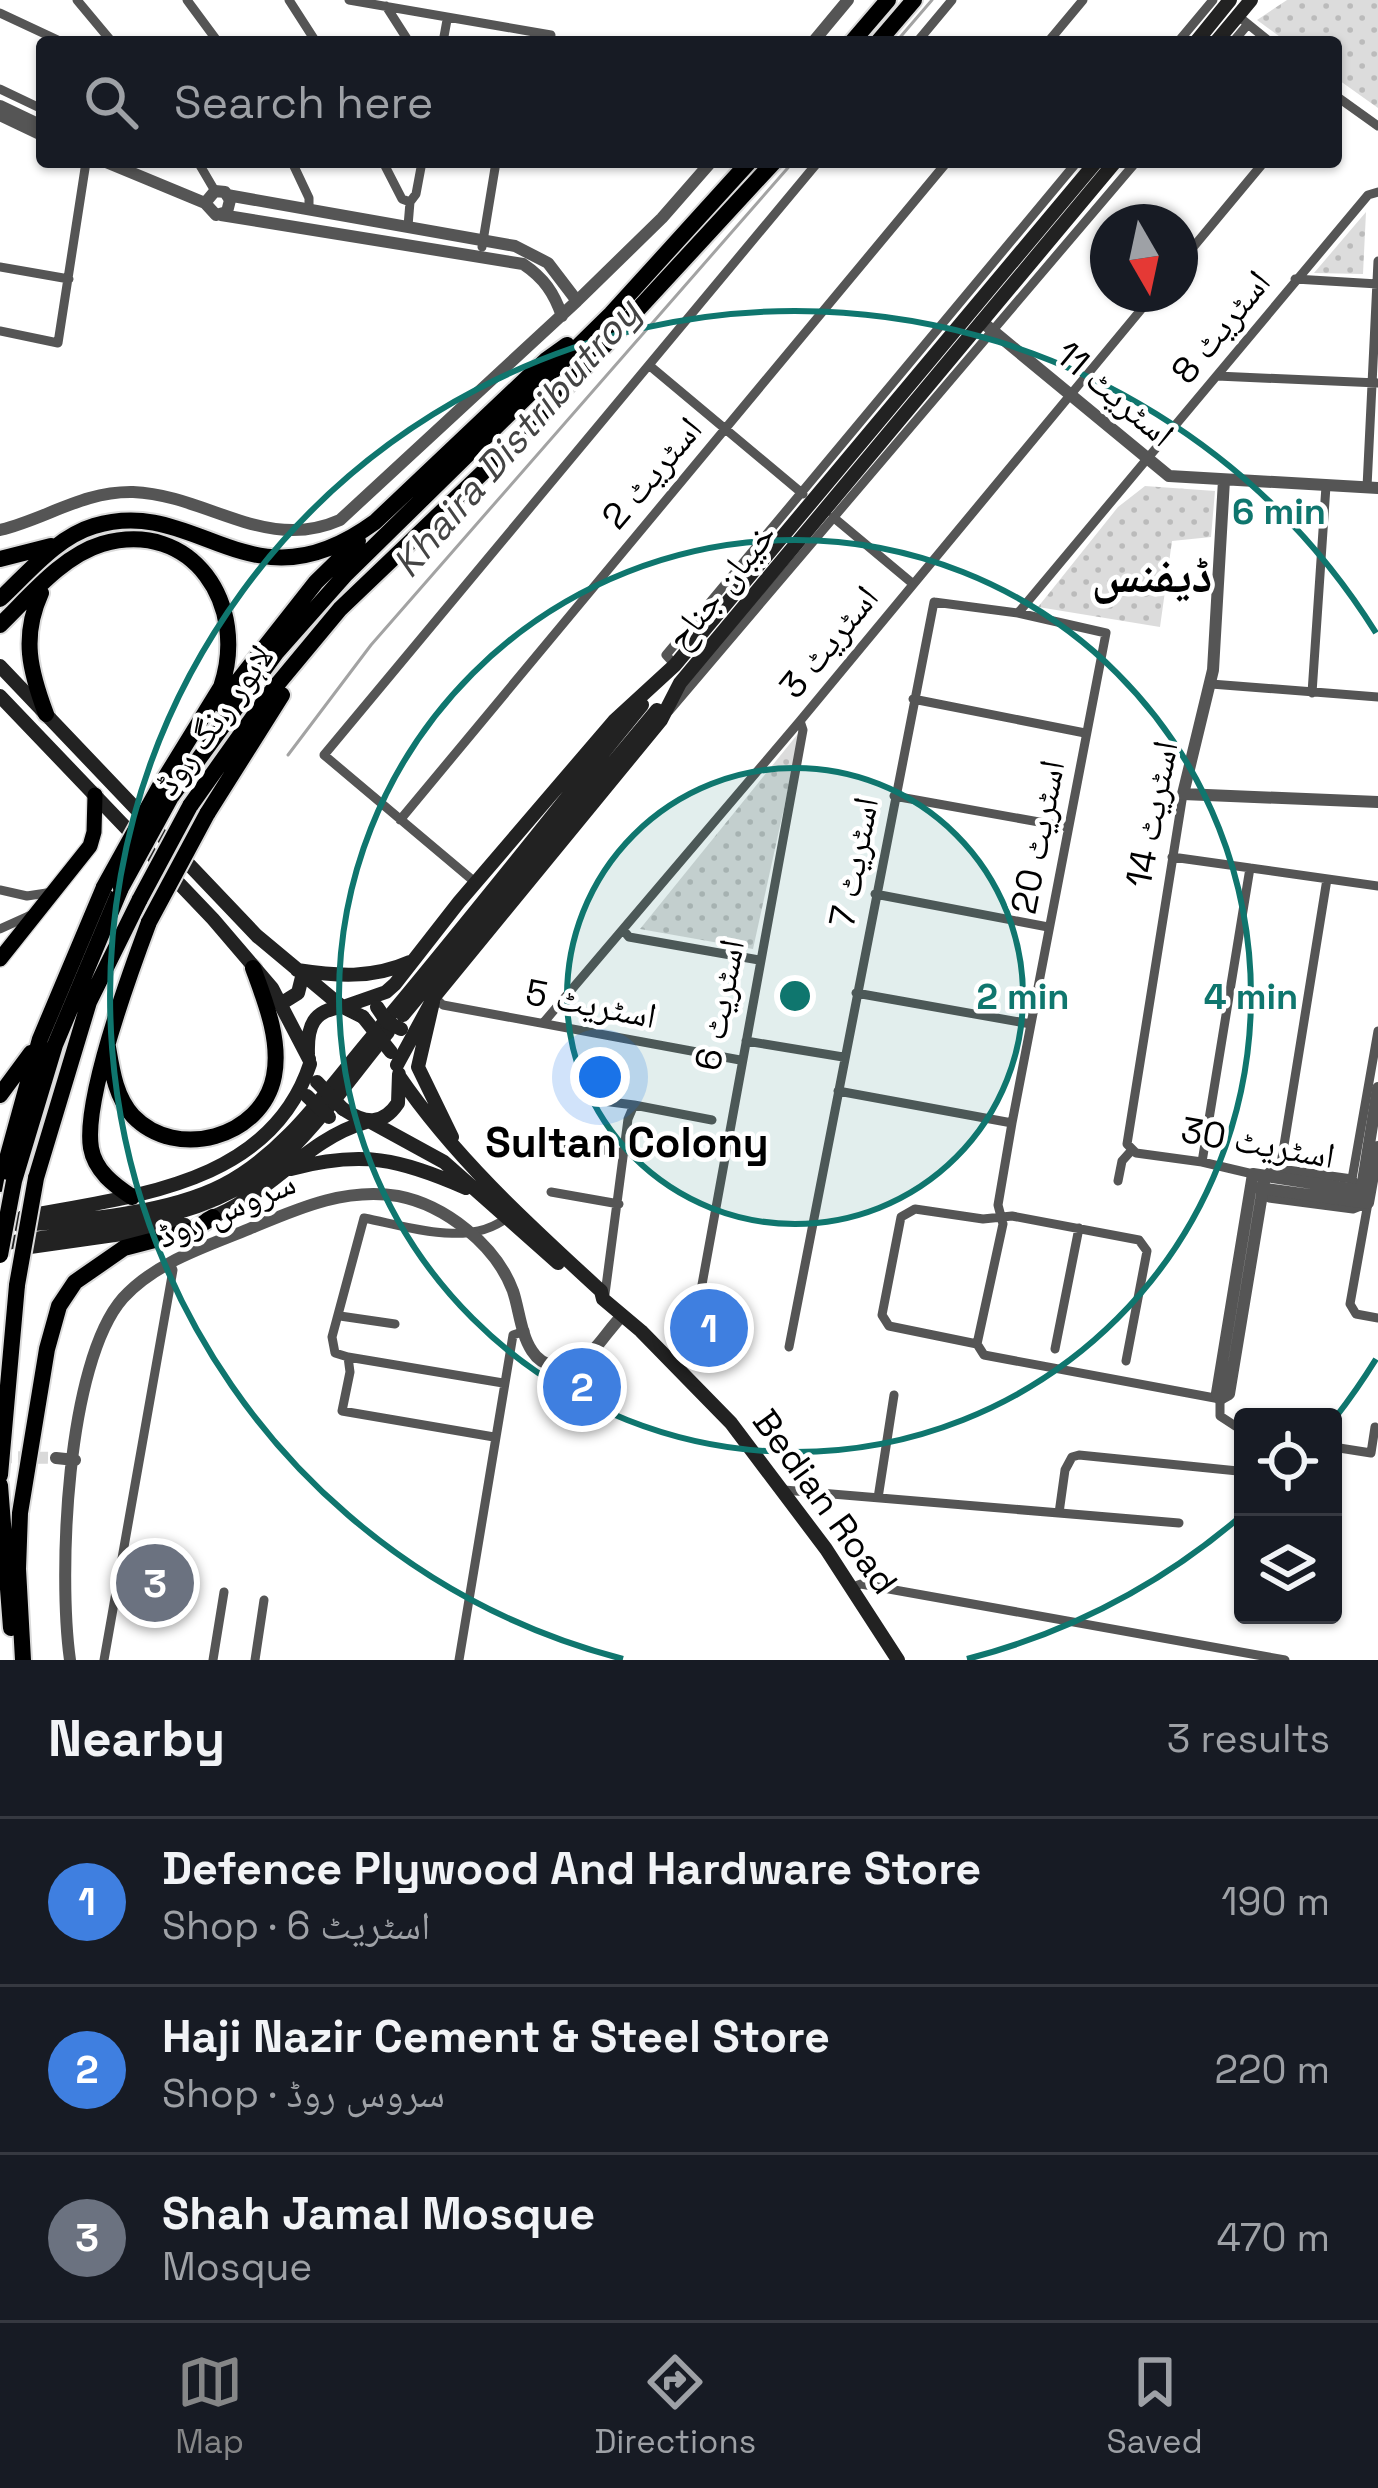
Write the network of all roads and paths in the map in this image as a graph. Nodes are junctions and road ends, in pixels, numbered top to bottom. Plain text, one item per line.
1 (77, 0) edge
2 (187, 0) edge
3 (289, 0) edge
4 (349, 0) edge
5 (848, 0) edge
6 (888, 0) edge
7 (914, 0) edge
8 (952, 0) edge
9 (1083, 0) edge
10 (1213, 0) edge
11 (1230, 0) edge
12 (1252, 0) edge
13 (386, 6) junction
14 (0, 14) edge
15 (447, 20) junction
16 (1243, 20) junction
17 (550, 35) dead end
18 (49, 36) edge
19 (107, 36) edge
20 (214, 36) edge
21 (312, 36) edge
22 (406, 36) edge
23 (444, 36) edge
24 (515, 36) edge
25 (818, 36) edge
26 (857, 36) edge
27 (883, 36) edge
28 (922, 36) edge
29 (1053, 36) edge
30 (1183, 36) edge
31 (1201, 36) edge
32 (1223, 36) edge
33 (1236, 36) edge
34 (1263, 36) edge
35 (0, 89) edge
36 (1342, 100) edge
37 (36, 107) edge
38 (0, 111) edge
39 (1378, 126) edge
40 (36, 127) edge
41 (85, 168) edge
42 (125, 168) edge
43 (140, 168) edge
44 (201, 168) edge
45 (295, 168) edge
46 (386, 168) edge
47 (421, 168) edge
48 (495, 168) edge
49 (705, 168) edge
50 (744, 168) edge
51 (768, 168) edge
52 (813, 168) edge
53 (942, 168) edge
54 (1072, 168) edge
55 (1091, 168) edge
56 (1110, 168) edge
57 (1131, 168) edge
58 (1259, 168) edge
59 (1378, 192) edge
60 (214, 196) junction
61 (410, 202) junction
62 (309, 208) junction
63 (221, 214) junction
64 (408, 226) junction
65 (484, 239) junction
66 (1198, 241) edge
67 (480, 258) junction
68 (1378, 261) edge
69 (0, 267) edge
70 (68, 279) junction
71 (1295, 279) junction
72 (1378, 284) edge
73 (578, 301) junction
74 (1139, 312) edge
75 (611, 314) junction
76 (562, 316) junction
77 (986, 326) junction
78 (0, 332) edge
79 (650, 366) junction
80 (1217, 376) junction
81 (1375, 383) edge
82 (1070, 395) junction
83 (725, 429) junction
84 (1145, 460) junction
85 (1224, 480) junction
86 (1326, 486) junction
87 (1372, 487) edge
88 (817, 505) junction
89 (375, 522) junction
90 (0, 530) edge
91 (57, 545) junction
92 (0, 559) edge
93 (46, 581) junction
94 (913, 582) junction
95 (0, 598) edge
96 (934, 602) junction
97 (1018, 613) junction
98 (0, 625) edge
99 (675, 664) junction
100 (0, 666) edge
101 (680, 683) junction
102 (1210, 684) junction
103 (1312, 693) junction
104 (0, 696) edge
105 (1378, 698) edge
106 (913, 699) junction
107 (46, 714) junction
108 (661, 720) junction
109 (800, 721) junction
110 (1085, 733) junction
111 (192, 737) junction
112 (166, 792) junction
113 (1183, 794) junction
114 (95, 795) junction
115 (895, 796) junction
116 (1378, 802) edge
117 (198, 810) junction
118 (400, 820) junction
119 (1066, 827) junction
120 (1172, 857) junction
121 (1250, 868) junction
122 (1327, 879) junction
123 (476, 884) junction
124 (1378, 886) edge
125 (113, 888) junction
126 (0, 890) edge
127 (53, 892) junction
128 (875, 894) junction
129 (38, 912) junction
130 (1048, 927) junction
131 (0, 929) edge
132 (624, 931) junction
133 (0, 959) edge
134 (759, 960) junction
135 (410, 962) junction
136 (253, 968) junction
137 (297, 973) junction
138 (386, 992) junction
139 (856, 993) junction
140 (432, 999) junction
141 (282, 1003) junction
142 (342, 1006) junction
143 (544, 1022) junction
144 (1031, 1024) junction
145 (1378, 1031) edge
146 (40, 1039) junction
147 (746, 1041) junction
148 (108, 1047) junction
149 (843, 1058) junction
150 (740, 1060) junction
151 (309, 1062) junction
152 (396, 1064) junction
153 (1378, 1088) edge
154 (838, 1091) junction
155 (0, 1095) edge
156 (603, 1100) dead end
157 (634, 1105) junction
158 (336, 1113) junction
159 (712, 1120) dead end
160 (369, 1122) junction
161 (1012, 1123) junction
162 (434, 1124) junction
163 (260, 1139) junction
164 (412, 1142) junction
165 (565, 1144) dead end
166 (454, 1145) junction
167 (1378, 1147) edge
168 (1133, 1152) junction
169 (623, 1153) junction
170 (1202, 1162) junction
171 (295, 1165) junction
172 (1280, 1169) junction
173 (1118, 1181) dead end
174 (7, 1183) edge
175 (1260, 1185) junction
176 (551, 1192) dead end
177 (482, 1195) junction
178 (1367, 1195) edge
179 (132, 1197) junction
180 (619, 1204) junction
181 (511, 1214) junction
182 (1265, 1214) dead end
183 (999, 1216) junction
184 (213, 1217) junction
185 (0, 1224) edge
186 (1079, 1228) junction
187 (468, 1232) junction
188 (0, 1249) edge
189 (170, 1263) junction
190 (603, 1300) junction
191 (699, 1301) dead end
192 (622, 1315) junction
193 (340, 1316) junction
194 (1378, 1318) edge
195 (395, 1324) dead end
196 (524, 1330) junction
197 (977, 1343) junction
198 (788, 1347) dead end
199 (1055, 1349) dead end
200 (348, 1357) junction
201 (1126, 1361) dead end
202 (503, 1383) junction
203 (894, 1395) dead end
204 (1220, 1399) junction
205 (1234, 1426) edge
206 (1375, 1427) dead end
207 (494, 1437) junction
208 (1342, 1448) edge
209 (56, 1458) tunnel mouth
210 (75, 1460) junction
211 (1234, 1471) edge
212 (0, 1475) edge
213 (0, 1485) edge
214 (778, 1489) junction
215 (878, 1498) junction
216 (1059, 1513) junction
217 (1179, 1523) dead end
218 (853, 1588) junction
219 (224, 1592) dead end
220 (264, 1600) dead end
221 (19, 1660) edge
222 (70, 1660) edge
223 (104, 1660) edge
224 (213, 1660) edge
225 (254, 1660) edge
226 (459, 1660) edge
227 (898, 1660) edge
228 (1285, 1660) edge

1 - 19 street
2 - 20 street
3 - 21 street
4 - 13 street
5 - 25 street
6 - 26 highway
7 - 27 highway
8 - 28 street
9 - 29 street
10 - 30 street
11 - 31 main road
12 - 16 main road
13 - 15 street
13 - 22 street
14 - 18 street
15 - 23 street
15 - 24 street
16 - 32 main road
16 - 33 street
16 - 34 street
17 - 24 street
35 - 37 street
36 - 39 street
38 - 40 street
41 - 70 street
42 - 60 street
43 - 60 street
44 - 60 street
45 - 62 street
46 - 61 street
47 - 61 street
48 - 65 street
49 - 73 street
50 - 75 highway, لاہور رنگ روڈ
51 - 117 highway, لاہور رنگ روڈ
52 - 79 street
53 - 83 street, اسٹریٹ 2
54 - 88 street
55 - 88 main road, خیبان جناح
56 - 77 main road, خیبان جناح
57 - 77 street
58 - 66 street
59 - 71 street, اسٹریٹ 8
60 - 62 street
60 - 63 street
60 - 63 street
61 - 64 street
62 - 64 street
63 - 67 street
64 - 65 street
65 - 67 street
65 - 73 street
67 - 76 street
68 - 72 street
69 - 70 street
70 - 78 street
71 - 72 street
71 - 80 street, اسٹریٹ 8
72 - 81 street
73 - 76 street
74 - 82 street, اسٹریٹ 3
75 - 89 highway
75 - 112 highway, لاہور رنگ روڈ
76 - 90 street
77 - 82 street, اسٹریٹ 11
77 - 88 main road, خیبان جناح
79 - 83 street
79 - 118 street
80 - 81 street
80 - 84 street, اسٹریٹ 8
81 - 87 street
82 - 84 street, اسٹریٹ 11
82 - 94 street, اسٹریٹ 3
83 - 88 street
83 - 118 street, اسٹریٹ 2
84 - 85 street, اسٹریٹ 11
84 - 97 street, اسٹریٹ 8
85 - 86 street, اسٹریٹ 11
85 - 102 street, اسٹریٹ 14
86 - 87 street, اسٹریٹ 11
86 - 103 street
88 - 94 street
88 - 99 main road, خیبان جناح
88 - 101 main road, خیبان جناح
88 - 108 street
89 - 91 highway
89 - 111 highway
91 - 92 highway
91 - 95 highway
93 - 98 highway
93 - 107 highway
93 - 111 highway
94 - 96 street
94 - 109 street, اسٹریٹ 3
96 - 97 street
96 - 106 street, اسٹریٹ 7
97 - 110 street, اسٹریٹ 20
99 - 123 main road, خیبان جناح
99 - 185 main road
100 - 107 main road
101 - 108 main road, خیبان جناح
101 - 188 main road
102 - 103 street
102 - 113 street, اسٹریٹ 14
103 - 105 street
104 - 114 main road
106 - 110 street
106 - 115 street, اسٹریٹ 7
107 - 137 main road
108 - 140 main road, خیبان جناح
109 - 132 street, اسٹریٹ 3
109 - 134 street, اسٹریٹ 6
110 - 119 street, اسٹریٹ 20
111 - 112 highway
112 - 125 highway, لاہور رنگ روڈ, bridge
113 - 116 street
113 - 120 street, اسٹریٹ 14
114 - 127 main road
114 - 136 main road
115 - 119 street
115 - 128 street, اسٹریٹ 7
117 - 148 highway, bridge
117 - 212 highway, لاہور رنگ روڈ, bridge
118 - 123 street
119 - 130 street, اسٹریٹ 20
120 - 121 street
120 - 168 street, اسٹریٹ 14
121 - 122 street
121 - 170 street
122 - 124 street
122 - 172 street
123 - 135 main road, خیبان جناح
125 - 146 highway
125 - 174 highway, لاہور رنگ روڈ
126 - 127 street
127 - 129 main road
128 - 130 street
128 - 139 street, اسٹریٹ 7
129 - 131 street
129 - 133 main road
130 - 144 street, اسٹریٹ 20
132 - 134 street
132 - 143 street, اسٹریٹ 3
134 - 147 street, اسٹریٹ 6
135 - 137 main road
135 - 138 main road, خیبان جناح
136 - 141 main road
136 - 148 highway
137 - 141 main road
137 - 142 main road
138 - 140 main road, خیبان جناح, bridge
138 - 142 main road
139 - 144 street
139 - 149 street, اسٹریٹ 7
140 - 143 street, اسٹریٹ 5
140 - 152 main road, خیبان جناح
140 - 166 main road
141 - 151 main road
142 - 151 main road
142 - 152 main road, bridge
143 - 150 street, اسٹریٹ 5
144 - 161 street, اسٹریٹ 20
145 - 178 street
146 - 155 highway
146 - 174 highway
147 - 149 street
147 - 150 street, اسٹریٹ 6
148 - 179 highway
149 - 154 street, اسٹریٹ 7
150 - 191 street, اسٹریٹ 6
151 - 158 main road, bridge
151 - 163 main road
152 - 160 main road
152 - 162 main road, Bedian Road
153 - 178 street
154 - 161 street
154 - 198 street, اسٹریٹ 7
156 - 157 street
157 - 159 street
157 - 169 street
158 - 160 main road
158 - 163 main road, bridge
158 - 171 main road
160 - 164 main road
160 - 171 main road
161 - 183 street, اسٹریٹ 20
162 - 164 main road
162 - 166 main road, Bedian Road
163 - 179 main road
164 - 177 main road
165 - 169 street
166 - 181 main road, Bedian Road
167 - 178 street
168 - 170 street, اسٹریٹ 30
168 - 173 street, اسٹریٹ 14
169 - 180 street
170 - 175 street, اسٹریٹ 30
171 - 177 main road
171 - 184 main road
172 - 175 street
172 - 178 street
174 - 188 highway, لاہور رنگ روڈ, bridge
175 - 178 street, اسٹریٹ 30
175 - 178 street
175 - 182 street
175 - 204 street
176 - 180 street
177 - 181 main road
178 - 194 street
179 - 185 main road
180 - 190 street
181 - 187 street
181 - 190 main road, Bedian Road
183 - 186 street
183 - 197 street, اسٹریٹ 20
183 - 197 street
184 - 188 main road
184 - 221 highway
186 - 199 street
186 - 201 street
187 - 189 street, سروس روڈ
187 - 193 street
187 - 196 street, سروس روڈ
189 - 210 street, سروس روڈ
189 - 223 street
190 - 192 main road, Bedian Road
192 - 196 street, سروس روڈ
192 - 214 main road, Bedian Road
193 - 195 street
193 - 200 street
196 - 202 street
197 - 204 street
200 - 202 street
200 - 207 street
202 - 207 street
203 - 215 street
204 - 205 street
206 - 208 street
207 - 226 street
209 - 210 street
210 - 222 street, سروس روڈ
211 - 216 street
213 - 221 highway
214 - 215 street
214 - 218 main road, Bedian Road
215 - 216 street
216 - 217 street
218 - 227 main road, Bedian Road
218 - 228 street
219 - 224 street
220 - 225 street

